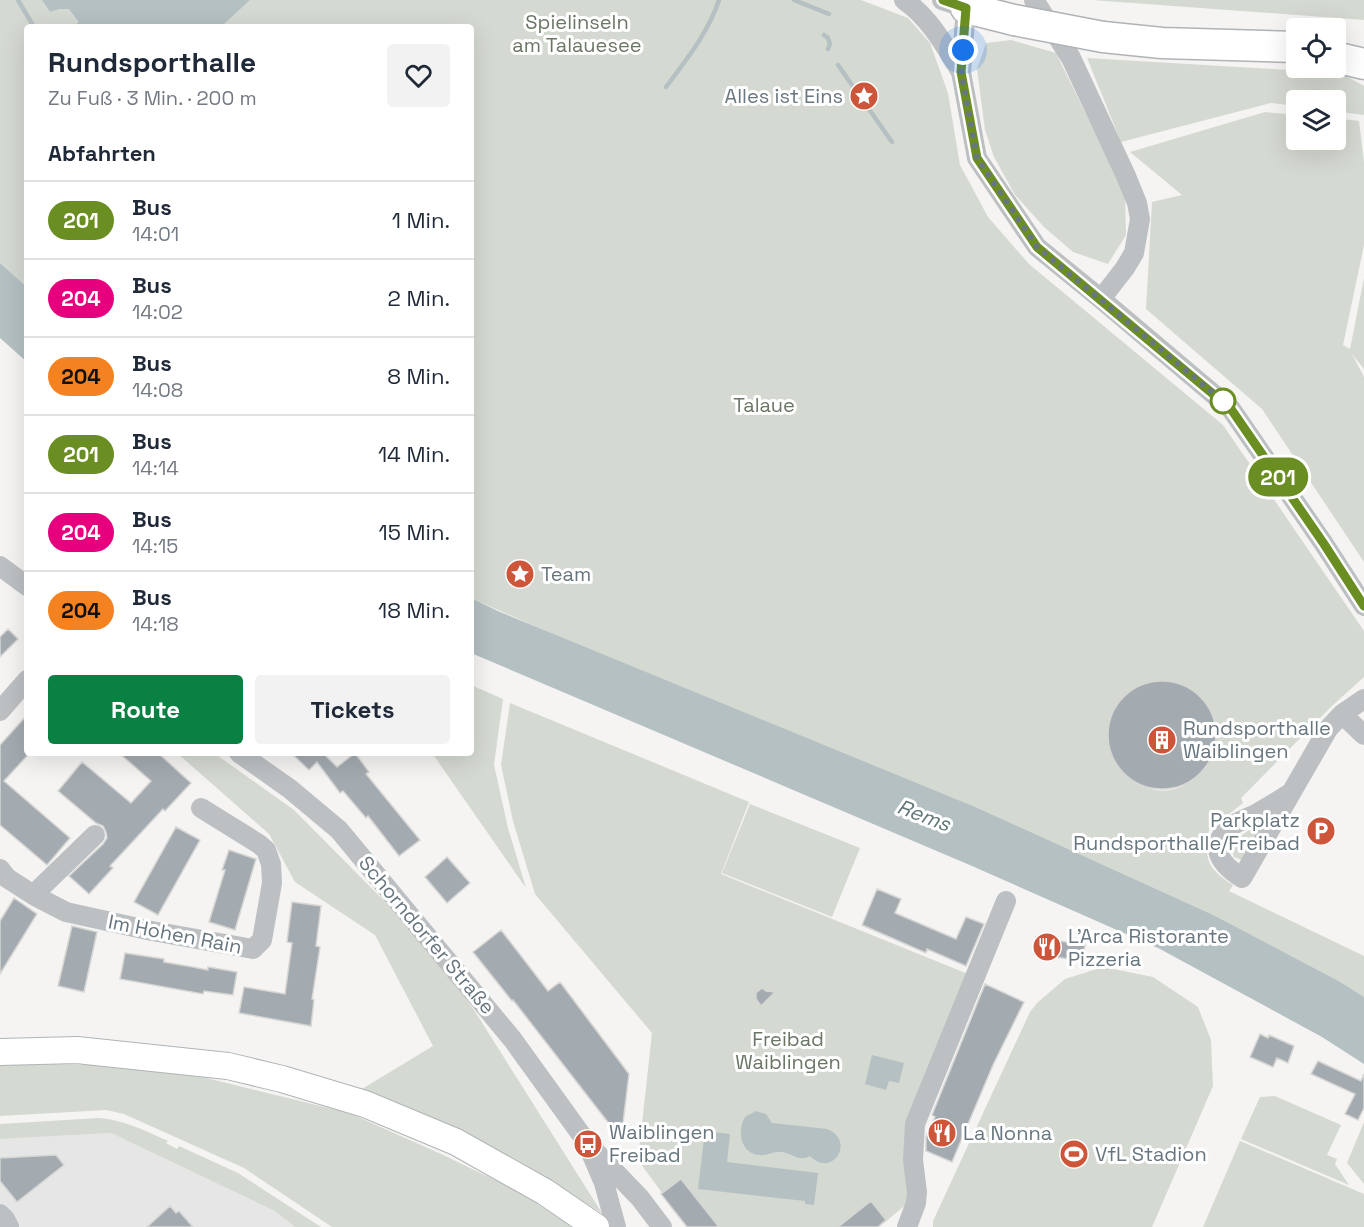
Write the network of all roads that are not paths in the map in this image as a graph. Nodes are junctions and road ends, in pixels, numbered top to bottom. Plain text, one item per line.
1 (904, 0) edge
2 (954, 4) edge
3 (1024, 10) edge
4 (1364, 45) edge
5 (1346, 46) edge
6 (1286, 47) edge
7 (1346, 60) edge
8 (1364, 64) edge
9 (961, 72) junction
10 (1101, 299) junction
11 (0, 566) edge
12 (24, 584) edge
13 (1364, 606) edge
14 (24, 683) edge
15 (1364, 699) edge
16 (0, 711) edge
17 (1342, 714) junction
18 (1364, 735) edge
19 (243, 756) edge
20 (1289, 794) dead end
21 (201, 808) dead end
22 (95, 836) dead end
23 (0, 869) edge
24 (33, 895) junction
25 (1006, 901) dead end
26 (0, 1052) edge
27 (588, 1144) junction
28 (0, 1214) edge
29 (9, 1227) edge
30 (596, 1227) edge
31 (616, 1227) edge
32 (662, 1227) edge
33 (907, 1227) edge

1 - 9 street
2 - 3 highway
2 - 9 street
3 - 6 highway, bridge
3 - 10 street
4 - 5 highway
7 - 8 highway
9 - 10 street
10 - 13 street
11 - 12 street
14 - 16 street
15 - 17 street
17 - 18 street
17 - 20 street
19 - 27 street, Schorndorfer Straße
21 - 24 street, Im Hohen Rain
22 - 24 street
23 - 24 street, Im Hohen Rain
25 - 33 street
26 - 30 main road
27 - 31 street, Schorndorfer Straße
27 - 32 street, Schorndorfer Straße
28 - 29 street

